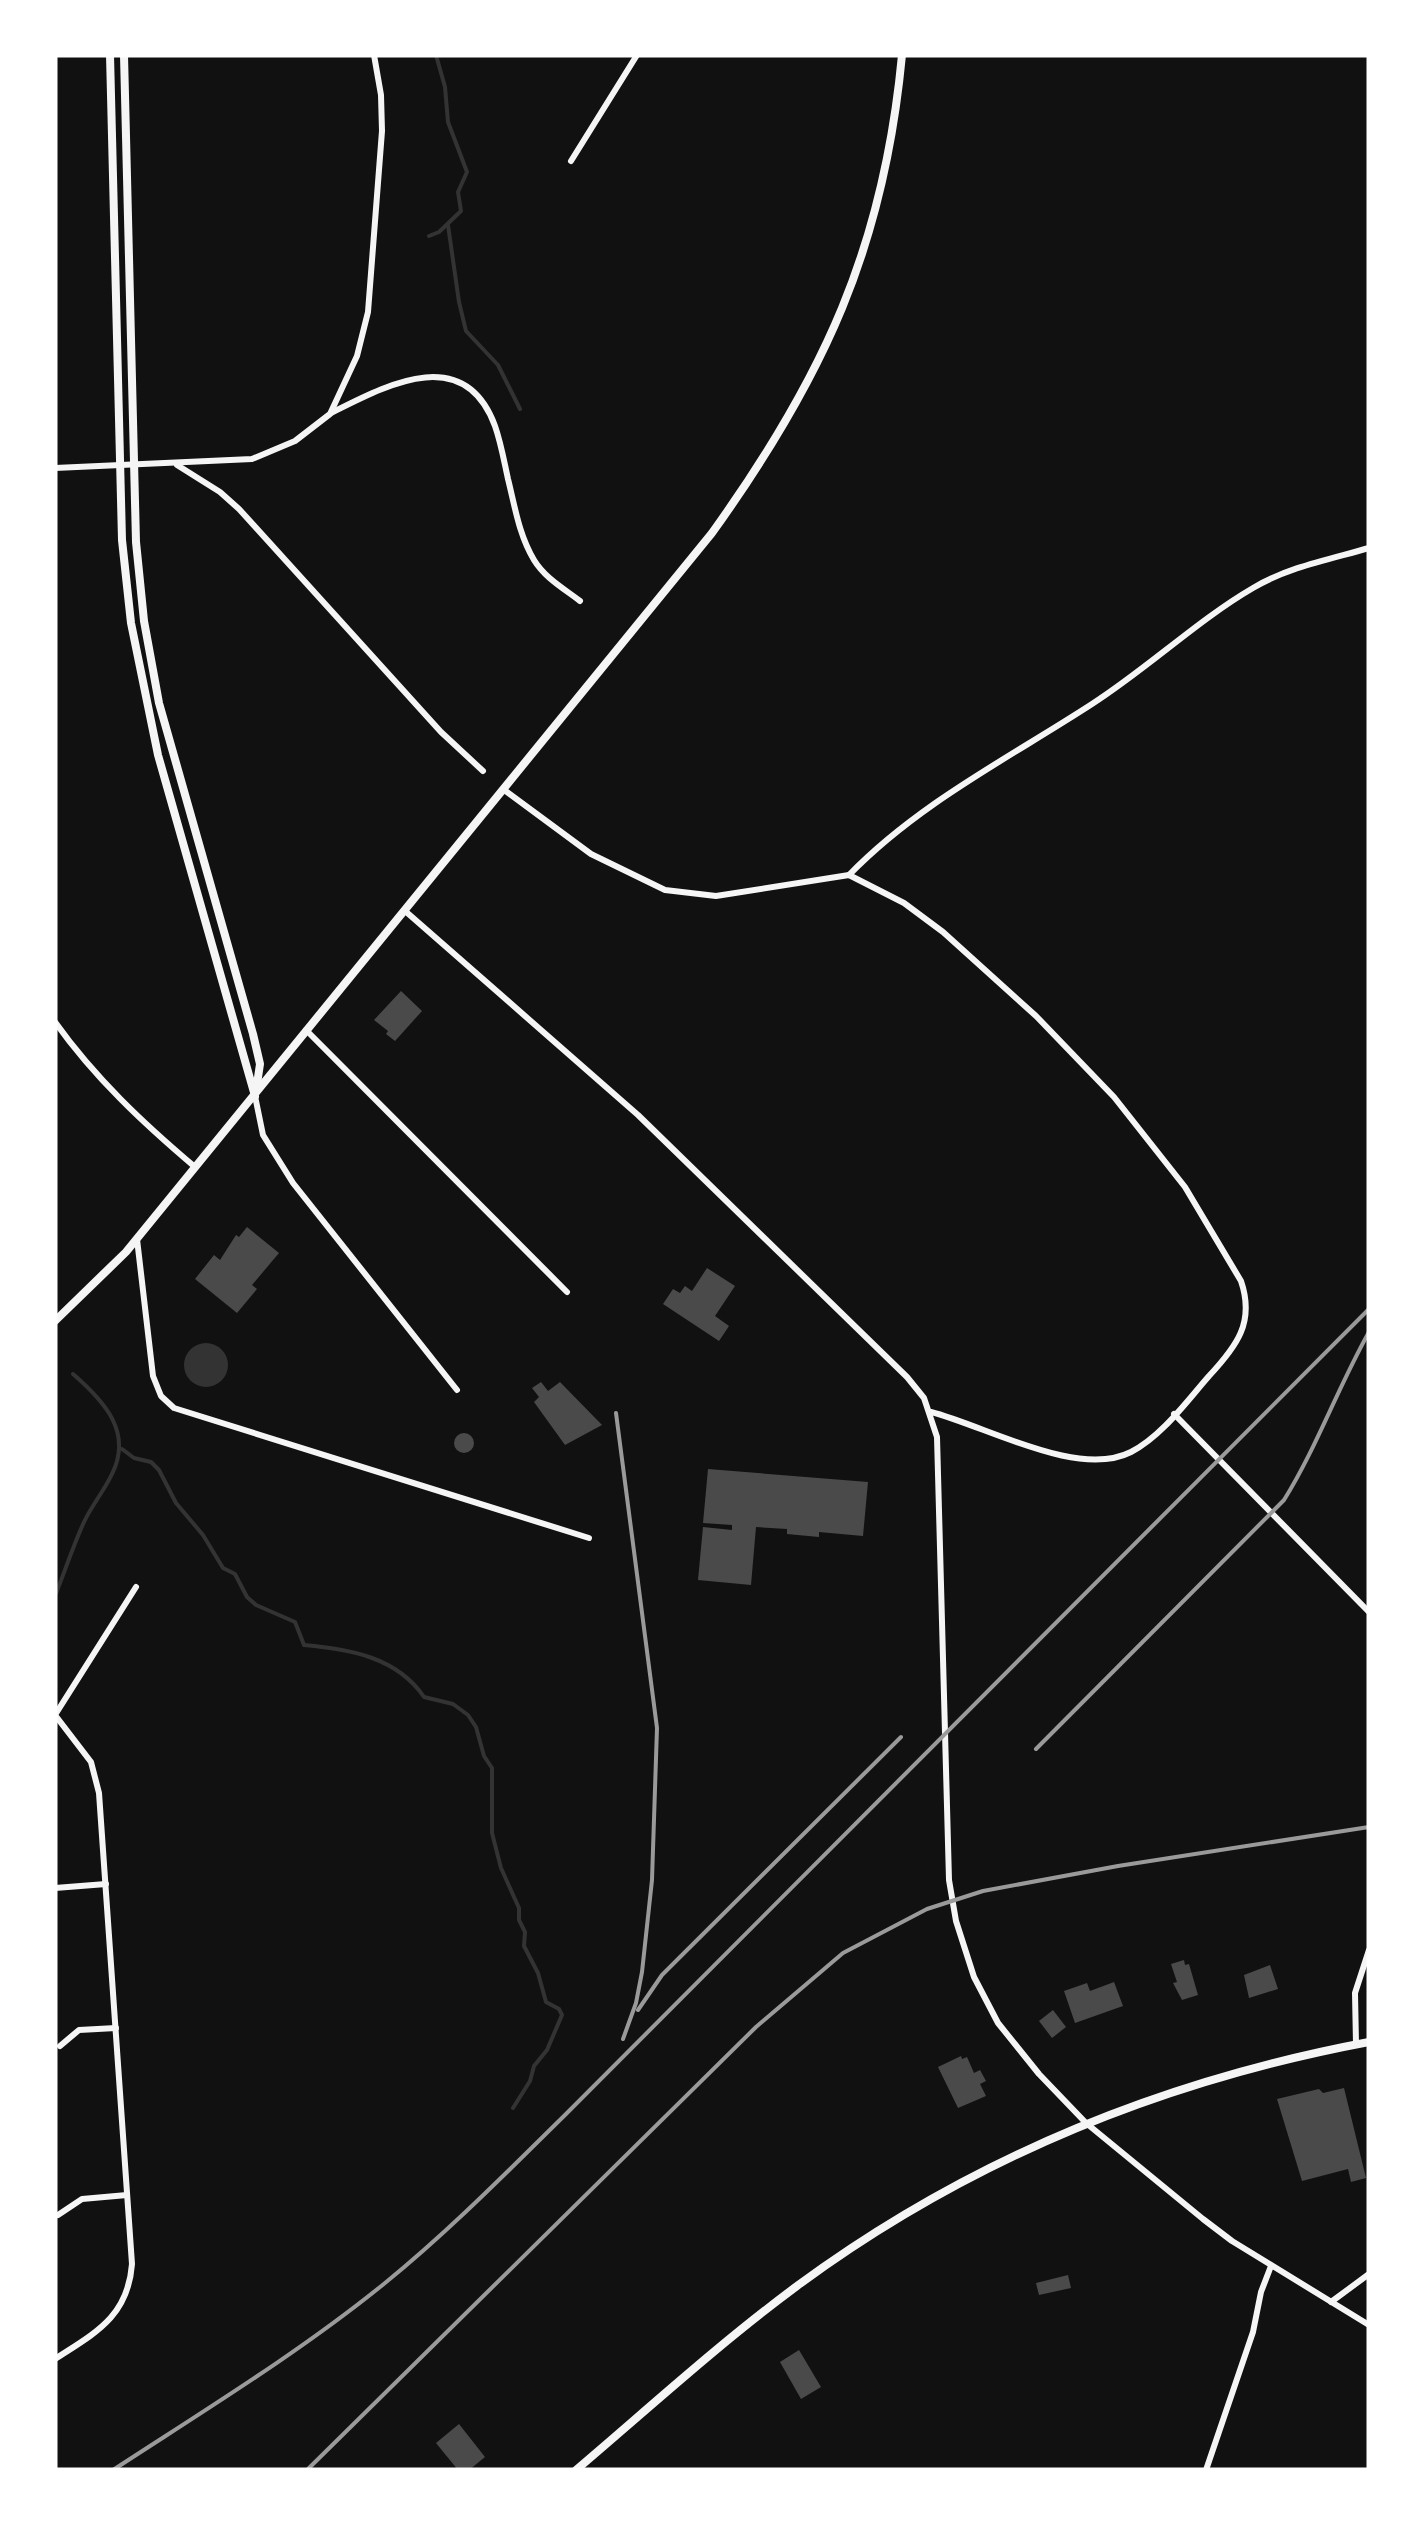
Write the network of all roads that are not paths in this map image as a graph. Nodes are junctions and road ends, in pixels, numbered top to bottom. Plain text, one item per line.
1 (110, 55) edge
2 (124, 55) edge
3 (374, 55) edge
4 (637, 55) edge
5 (902, 55) edge
6 (124, 86) junction
7 (111, 87) junction
8 (571, 161) dead end
9 (330, 414) junction
10 (174, 464) junction
11 (134, 466) junction
12 (120, 467) junction
13 (55, 468) edge
14 (1369, 548) edge
15 (580, 601) dead end
16 (172, 750) junction
17 (158, 754) junction
18 (483, 770) dead end
19 (502, 788) junction
20 (850, 875) junction
21 (404, 910) junction
22 (55, 1022) edge
23 (306, 1030) junction
24 (255, 1096) junction
25 (194, 1167) junction
26 (137, 1238) junction
27 (566, 1292) dead end
28 (55, 1321) edge
29 (457, 1390) dead end
30 (931, 1412) junction
31 (1174, 1414) junction
32 (590, 1538) dead end
33 (136, 1586) dead end
34 (1369, 1612) edge
35 (55, 1715) edge
36 (106, 1884) junction
37 (55, 1888) edge
38 (1369, 1950) edge
39 (116, 2028) junction
40 (1369, 2042) edge
41 (1356, 2044) junction
42 (60, 2046) dead end
43 (1086, 2122) junction
44 (127, 2195) junction
45 (58, 2215) dead end
46 (1271, 2266) junction
47 (1369, 2274) edge
48 (1331, 2302) junction
49 (1369, 2325) edge
50 (55, 2359) edge
51 (576, 2470) edge
52 (1206, 2470) edge

1 - 7 street
2 - 6 street
3 - 9 street
4 - 8 street
5 - 19 street
6 - 7 street
6 - 11 street
7 - 12 street
9 - 10 street
9 - 15 street
10 - 11 street
10 - 18 street
11 - 12 street
11 - 16 street
12 - 13 street
12 - 17 street
14 - 20 street
16 - 17 street
16 - 24 street
17 - 24 street
19 - 20 street
19 - 21 street
20 - 31 street
21 - 23 street
21 - 30 street
22 - 25 street
23 - 24 street
23 - 27 street
24 - 25 street
24 - 29 street
25 - 26 street
26 - 28 street
26 - 32 street
30 - 31 street
30 - 43 street
31 - 34 street
33 - 35 street
35 - 36 street
36 - 37 street
36 - 39 street
38 - 41 street
39 - 42 street
39 - 44 street
40 - 41 street
41 - 43 street
43 - 46 street
43 - 51 street
44 - 45 street
44 - 50 street
46 - 48 street
46 - 52 street
47 - 48 street
48 - 49 street

